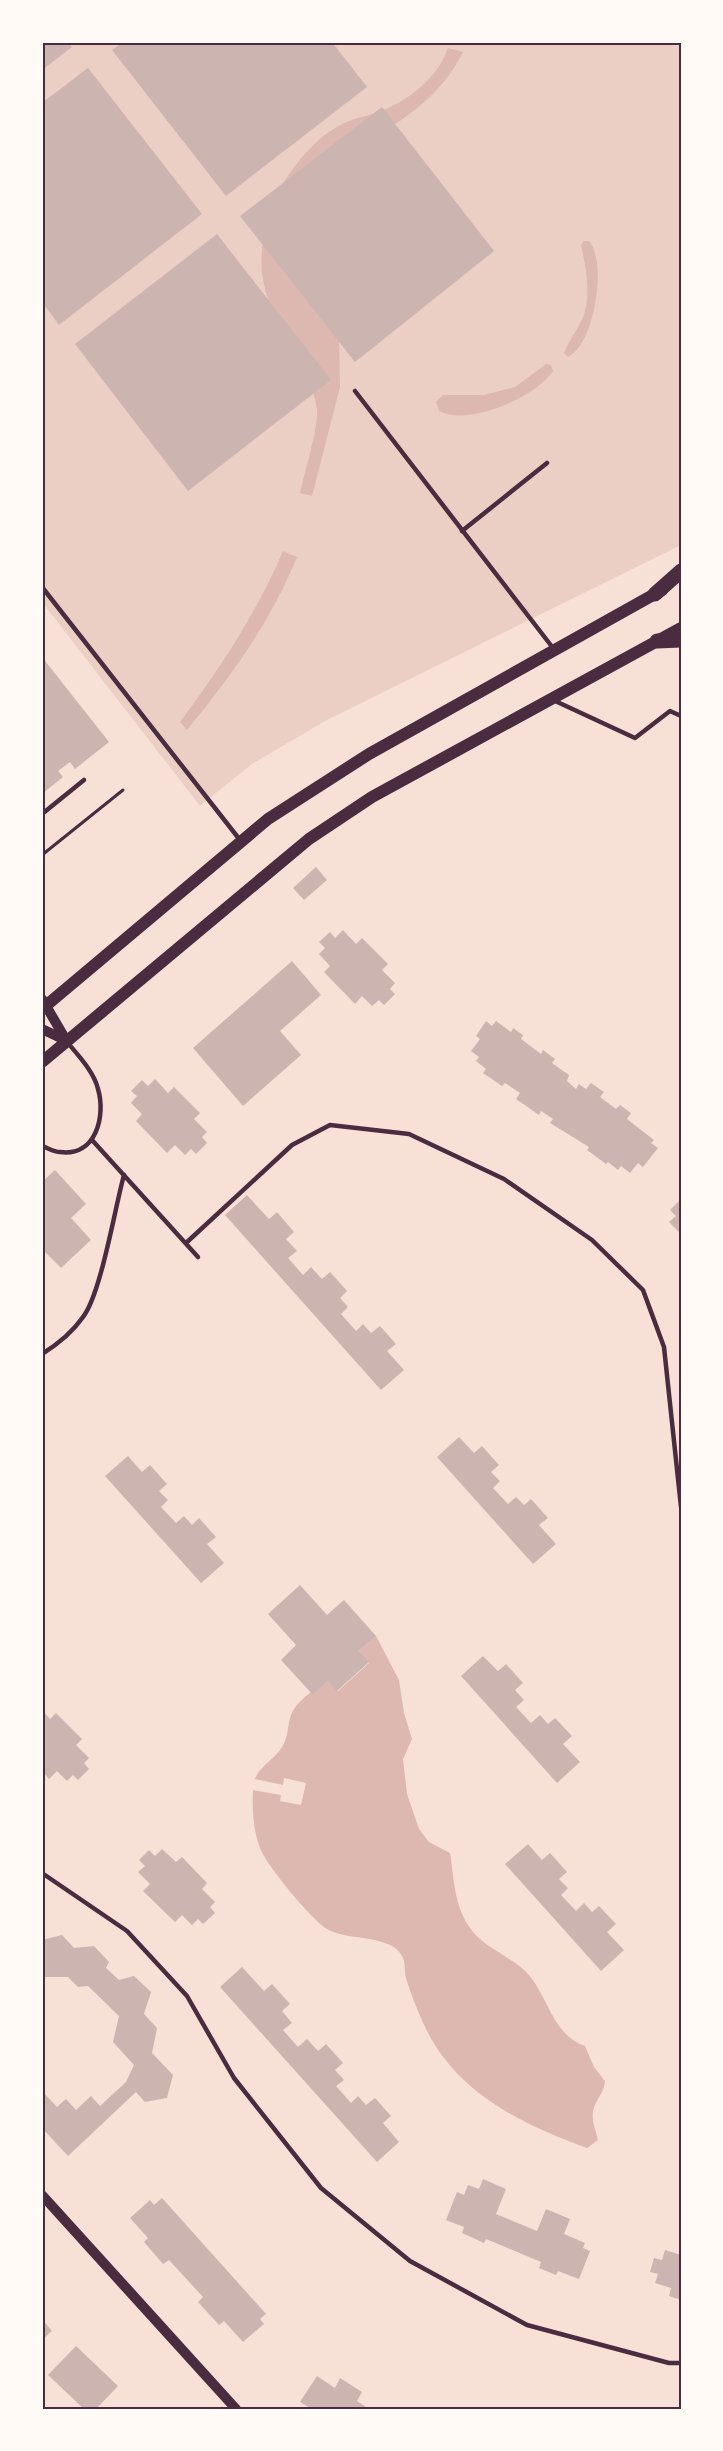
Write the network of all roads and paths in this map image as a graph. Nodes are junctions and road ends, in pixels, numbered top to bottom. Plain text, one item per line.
1 (355, 391) dead end
2 (548, 463) dead end
3 (462, 531) junction
4 (681, 571) edge
5 (681, 578) edge
6 (42, 586) edge
7 (655, 594) junction
8 (681, 628) edge
9 (681, 640) edge
10 (657, 641) junction
11 (554, 649) junction
12 (551, 699) junction
13 (681, 716) edge
14 (84, 780) dead end
15 (123, 790) dead end
16 (42, 814) edge
17 (240, 840) junction
18 (42, 855) edge
19 (44, 1004) edge
20 (42, 1029) edge
21 (66, 1040) junction
22 (42, 1062) edge
23 (92, 1140) junction
24 (42, 1146) edge
25 (124, 1174) junction
26 (186, 1243) junction
27 (198, 1257) dead end
28 (42, 1354) edge
29 (681, 1507) edge
30 (42, 1873) edge
31 (42, 2195) edge
32 (681, 2362) edge
33 (236, 2409) edge

1 - 3 lane
2 - 3 lane
3 - 11 lane
4 - 7 main road
5 - 7 main road
6 - 17 lane
7 - 11 main road
8 - 10 main road
9 - 10 main road
10 - 12 main road
11 - 17 main road
12 - 13 lane
12 - 21 main road
14 - 16 lane
15 - 18 path
17 - 19 main road
19 - 21 street
20 - 21 street
21 - 22 main road
21 - 23 lane
23 - 24 lane
23 - 25 lane
25 - 26 lane
25 - 28 lane
26 - 27 lane
26 - 29 lane
30 - 32 lane
31 - 33 street

